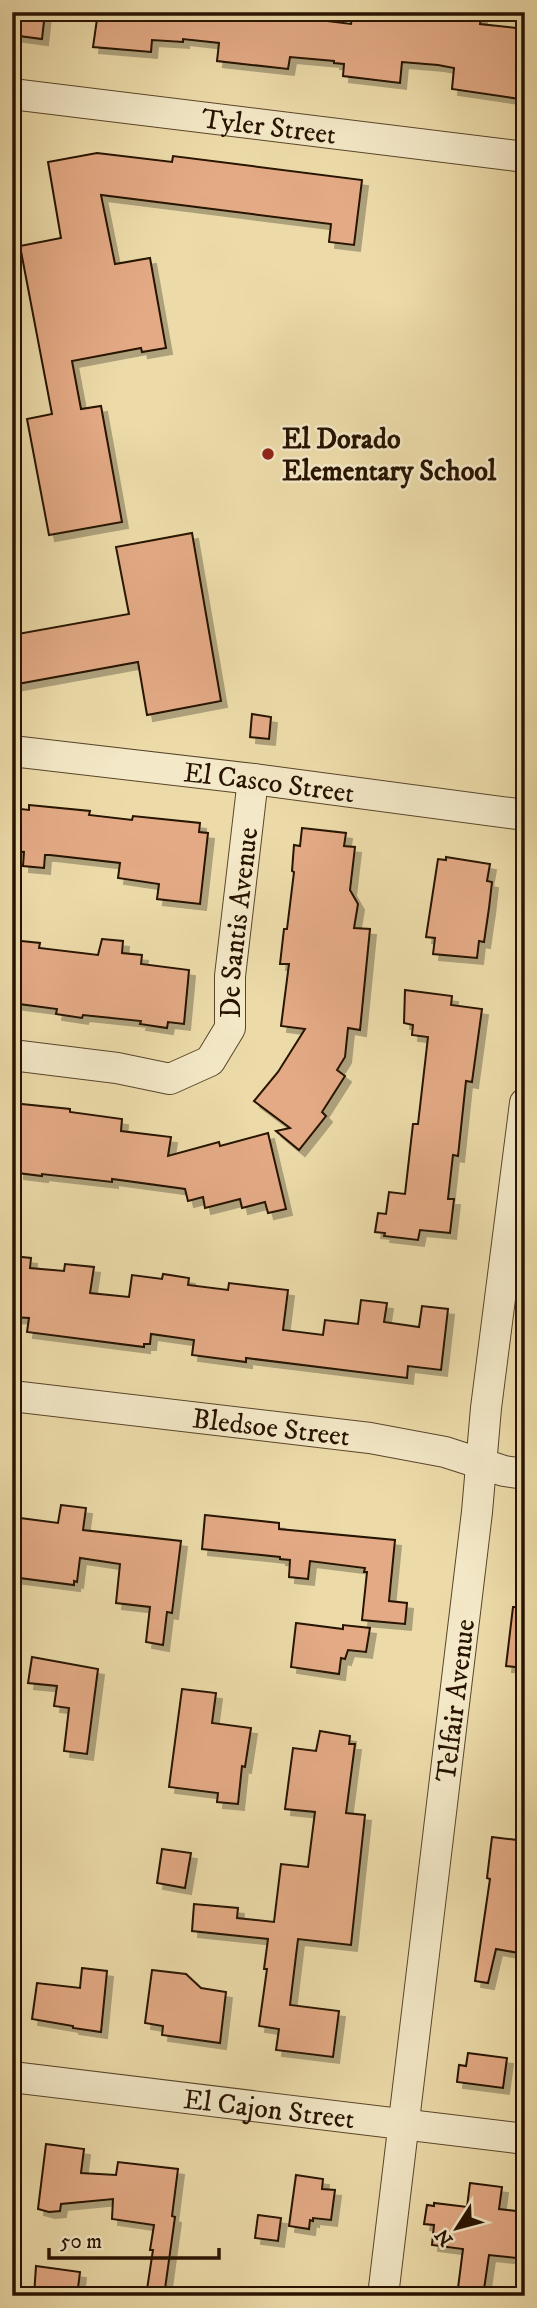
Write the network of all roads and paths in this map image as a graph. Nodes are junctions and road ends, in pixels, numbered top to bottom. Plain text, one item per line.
1 (12, 94) edge
2 (525, 157) edge
3 (12, 751) edge
4 (253, 779) junction
5 (525, 815) edge
6 (12, 1055) edge
7 (525, 1103) edge
8 (12, 1396) edge
9 (481, 1463) junction
10 (525, 1474) edge
11 (12, 2077) edge
12 (404, 2124) junction
13 (525, 2138) edge
14 (383, 2296) edge

1 - 2 street, Tyler Street
3 - 4 street, El Casco Street
4 - 5 street, El Casco Street
4 - 6 street, De Santis Avenue
7 - 9 street, Telfair Avenue
8 - 9 street, Bledsoe Street
9 - 10 street, Bledsoe Street
9 - 12 street, Telfair Avenue
11 - 12 street, El Cajon Street
12 - 13 street, El Cajon Street
12 - 14 street, Telfair Avenue

